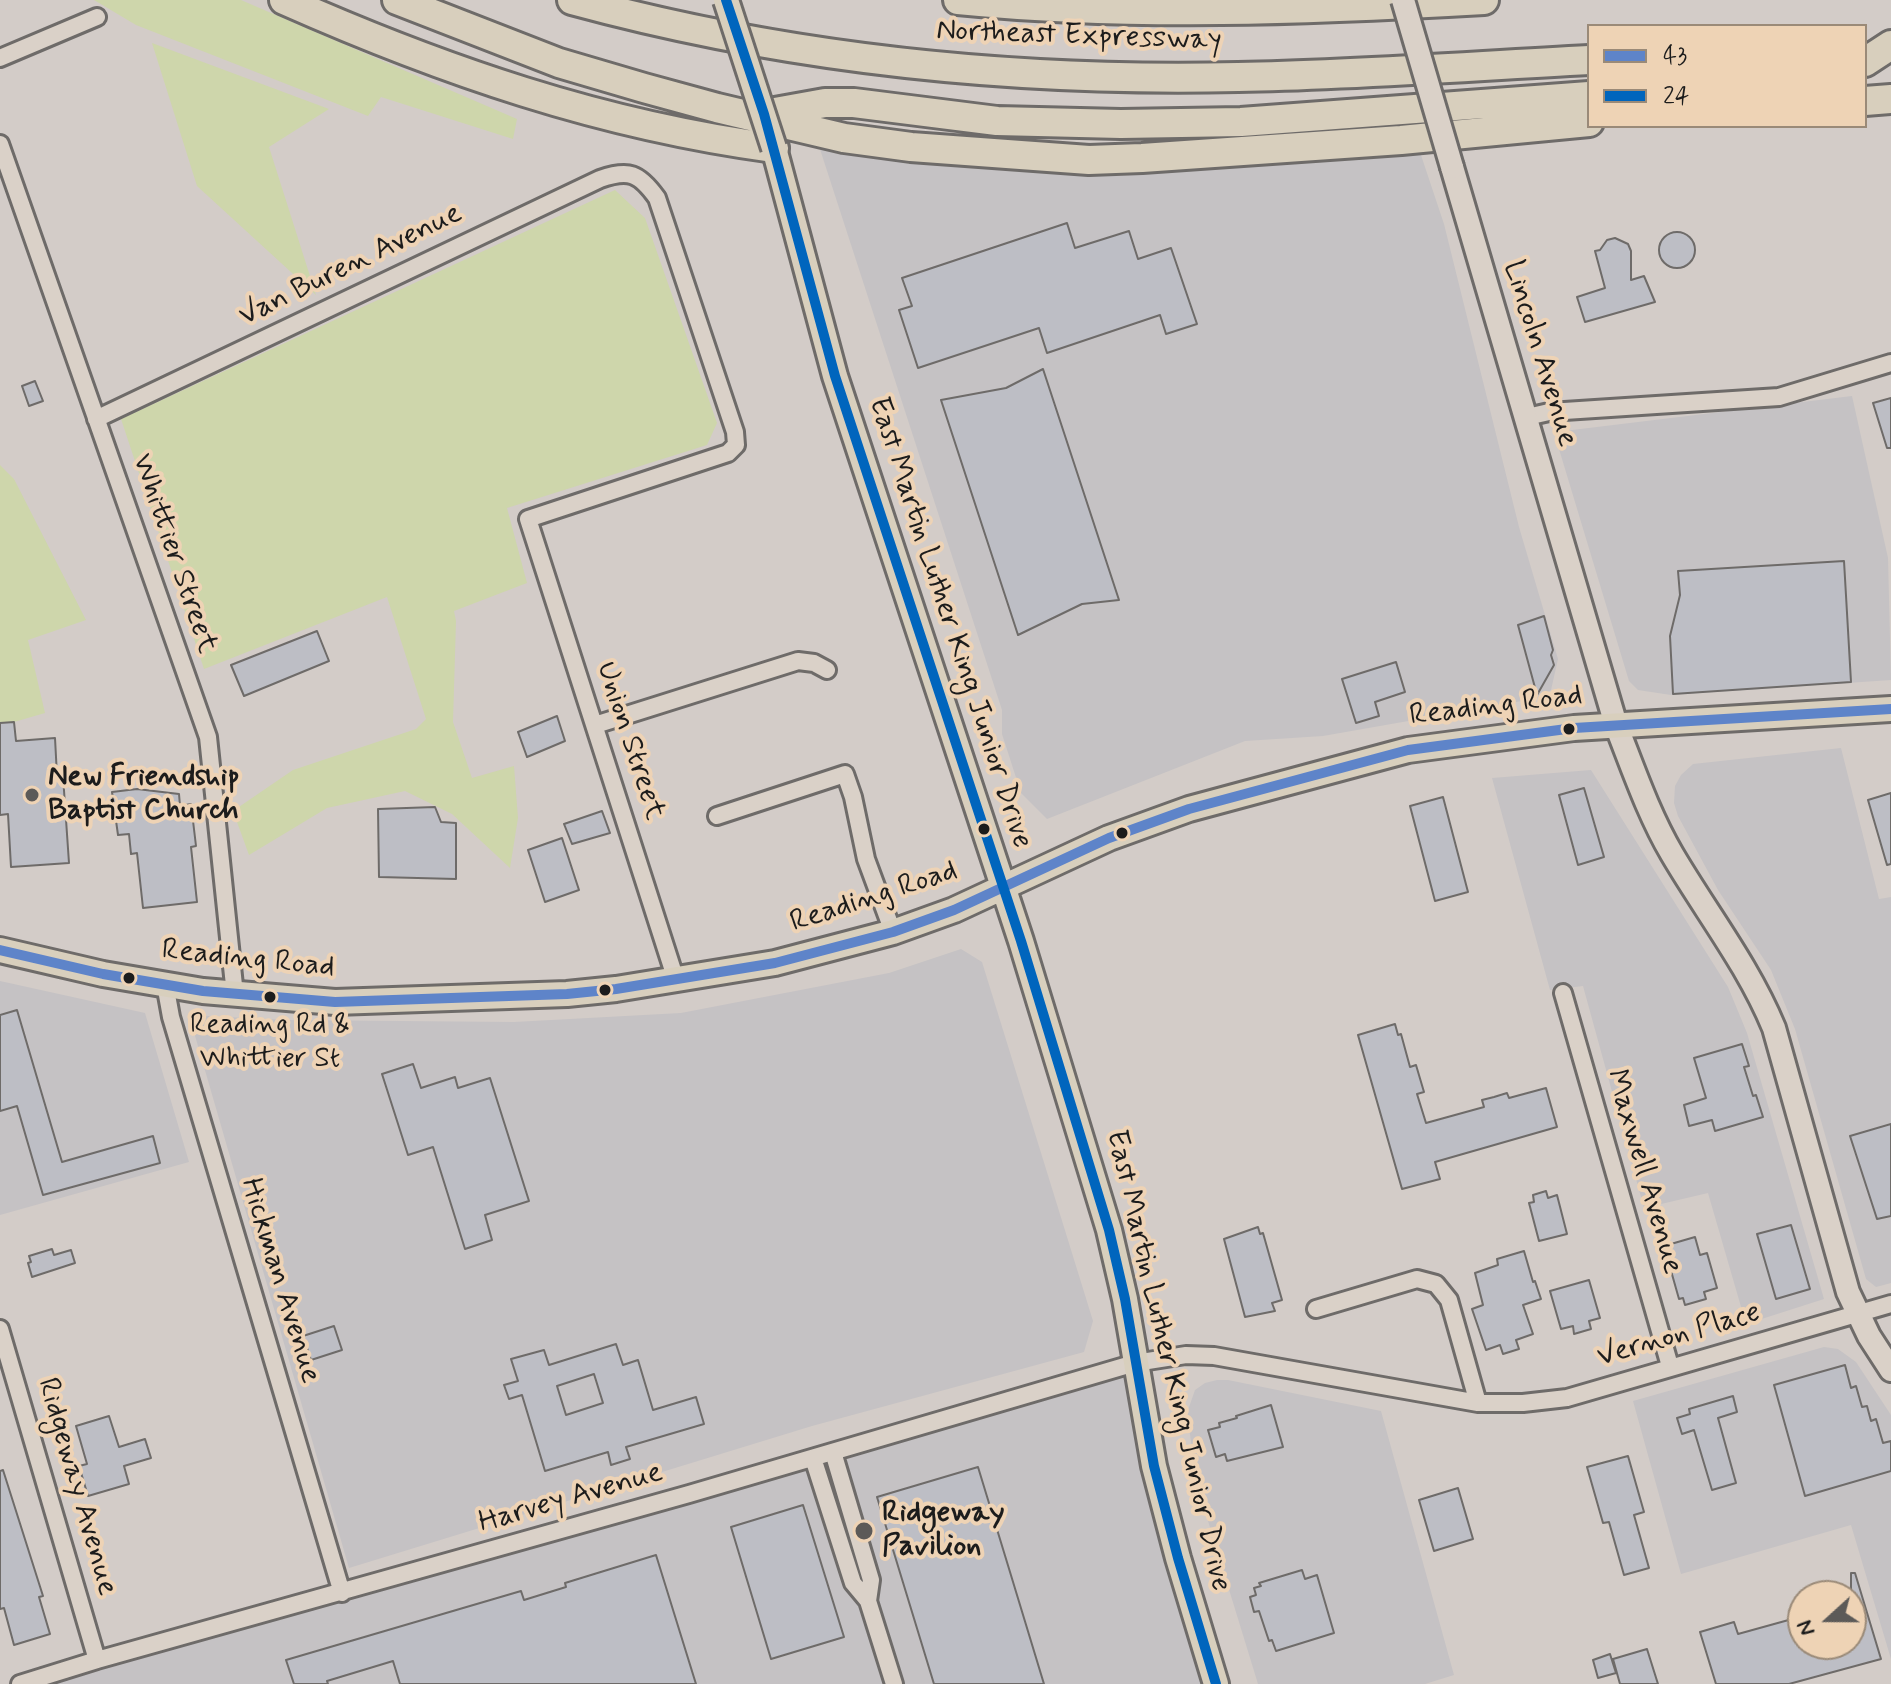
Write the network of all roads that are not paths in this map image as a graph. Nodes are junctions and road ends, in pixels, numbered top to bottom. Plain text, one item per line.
1 (284, 0) edge
2 (397, 0) edge
3 (572, 0) edge
4 (726, 0) edge
5 (958, 0) edge
6 (1403, 0) edge
7 (1484, 0) edge
8 (97, 17) dead end
9 (1891, 45) edge
10 (1867, 46) edge
11 (0, 58) edge
12 (1587, 60) edge
13 (1867, 61) edge
14 (1587, 96) edge
15 (1891, 99) edge
16 (1867, 101) edge
17 (764, 114) junction
18 (1587, 122) edge
19 (0, 144) edge
20 (776, 156) junction
21 (1891, 363) edge
22 (1527, 417) junction
23 (96, 419) junction
24 (528, 519) joint
25 (827, 670) dead end
26 (1891, 709) edge
27 (595, 725) junction
28 (1616, 725) junction
29 (717, 816) dead end
30 (1002, 886) junction
31 (893, 932) junction
32 (0, 950) edge
33 (676, 980) junction
34 (165, 984) junction
35 (1563, 993) dead end
36 (235, 995) junction
37 (1891, 1304) edge
38 (1316, 1309) dead end
39 (1858, 1314) junction
40 (0, 1329) edge
41 (1135, 1363) junction
42 (1670, 1366) junction
43 (1891, 1370) edge
44 (1478, 1403) junction
45 (833, 1452) junction
46 (813, 1458) junction
47 (342, 1593) junction
48 (868, 1601) junction
49 (97, 1660) junction
50 (20, 1684) edge
51 (894, 1684) edge
52 (1216, 1684) edge

1 - 20 highway
2 - 18 highway
3 - 12 highway, Northeast Expressway
4 - 17 main road, East Martin Luther King Junior Drive, bridge
5 - 7 highway, Northeast Expressway
6 - 22 street, Lincoln Avenue, bridge
8 - 11 street
9 - 10 highway
9 - 13 highway
14 - 17 highway
15 - 16 highway
17 - 20 main road, East Martin Luther King Junior Drive, bridge
19 - 23 street, Whittier Street
20 - 30 main road, East Martin Luther King Junior Drive
21 - 22 street
22 - 28 street, Lincoln Avenue
23 - 24 street, Van Buren Avenue
23 - 36 street, Whittier Street
24 - 27 street, Union Street
25 - 27 street
26 - 28 main road, Reading Road
27 - 33 street, Union Street
28 - 30 main road, Reading Road
28 - 39 street, Lincoln Avenue
29 - 31 street
30 - 31 main road, Reading Road
30 - 41 main road, East Martin Luther King Junior Drive
31 - 33 main road, Reading Road
32 - 34 main road, Reading Road
33 - 36 main road, Reading Road
34 - 36 main road, Reading Road
34 - 47 street, Hickman Avenue
35 - 42 street, Maxwell Avenue
37 - 39 street, Vernon Place
38 - 44 street
39 - 42 street, Vernon Place
39 - 43 street, Lincoln Avenue
40 - 49 street, Ridgeway Avenue
41 - 44 street, Vernon Place
41 - 45 street, Harvey Avenue
41 - 52 main road, East Martin Luther King Junior Drive
42 - 44 street, Vernon Place
45 - 46 street, Harvey Avenue
45 - 48 street
46 - 47 street, Harvey Avenue
46 - 48 street
47 - 49 street, Harvey Avenue
48 - 51 street
49 - 50 street, Harvey Avenue

